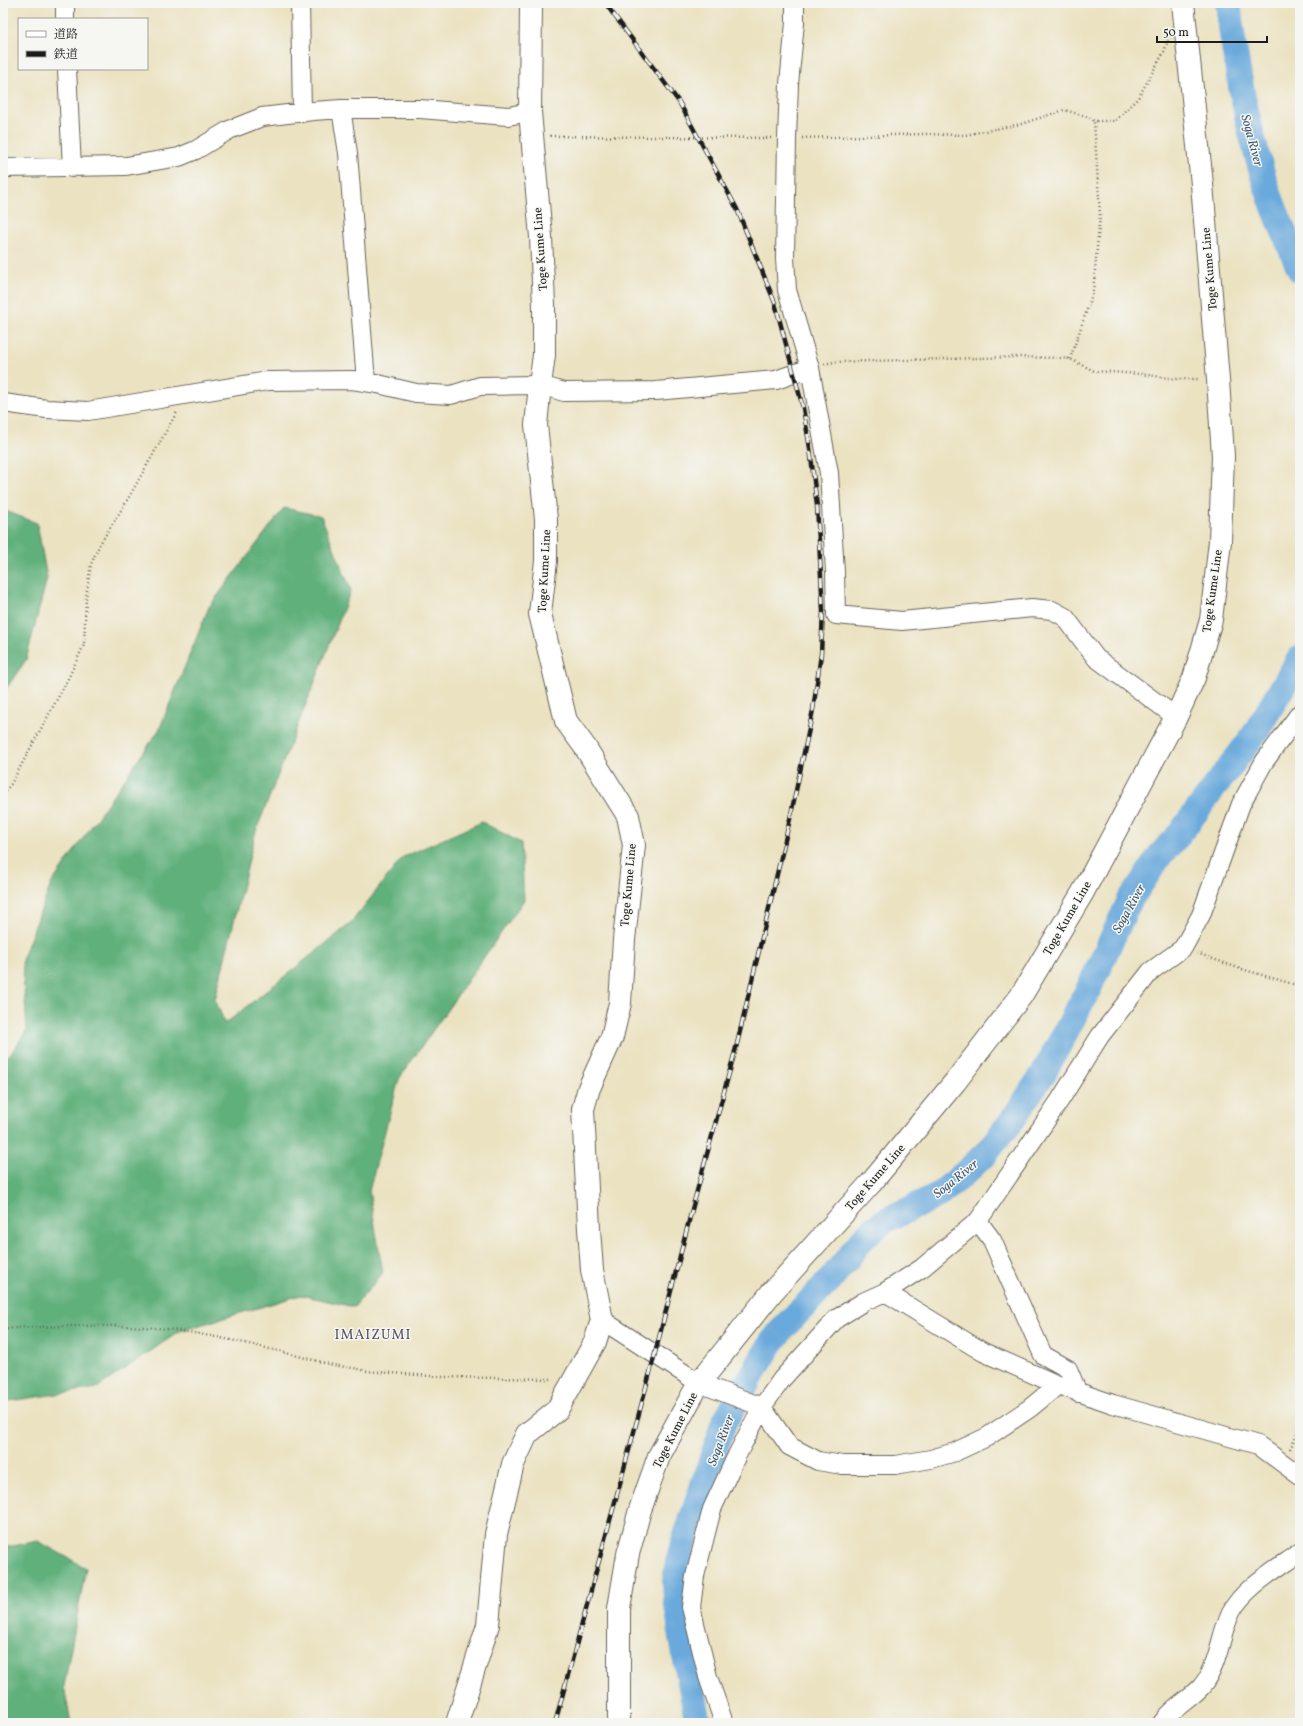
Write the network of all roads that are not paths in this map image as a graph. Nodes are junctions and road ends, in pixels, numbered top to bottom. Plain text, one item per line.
1 (65, 3) edge
2 (300, 3) edge
3 (532, 3) edge
4 (795, 3) edge
5 (1184, 3) edge
6 (65, 18) edge
7 (67, 70) edge
8 (341, 109) junction
9 (530, 112) junction
10 (302, 113) junction
11 (3, 168) edge
12 (72, 168) junction
13 (810, 368) junction
14 (366, 382) junction
15 (540, 385) junction
16 (3, 403) edge
17 (1300, 713) edge
18 (1176, 717) junction
19 (978, 1221) junction
20 (885, 1292) junction
21 (602, 1320) junction
22 (699, 1383) junction
23 (1058, 1385) junction
24 (1078, 1393) junction
25 (762, 1407) junction
26 (1300, 1476) edge
27 (1300, 1552) edge
28 (456, 1723) edge
29 (619, 1723) edge
30 (724, 1723) edge
31 (1162, 1723) edge

1 - 6 street
2 - 10 street
3 - 9 main road, Toge Kume Line
4 - 13 street
5 - 18 main road, Toge Kume Line
7 - 12 street
8 - 9 street
8 - 10 street
8 - 14 street
9 - 15 main road, Toge Kume Line
10 - 12 street
11 - 12 street
13 - 15 street
13 - 18 street
14 - 15 street
14 - 16 street
15 - 21 main road, Toge Kume Line
17 - 19 street
18 - 22 main road, Toge Kume Line
19 - 20 street
19 - 24 street
20 - 23 street
20 - 25 street
21 - 22 street
21 - 28 main road, Toge Kume Line
22 - 25 street
22 - 29 main road, Toge Kume Line
23 - 24 street
23 - 25 street
24 - 26 street
25 - 30 street
27 - 31 street

